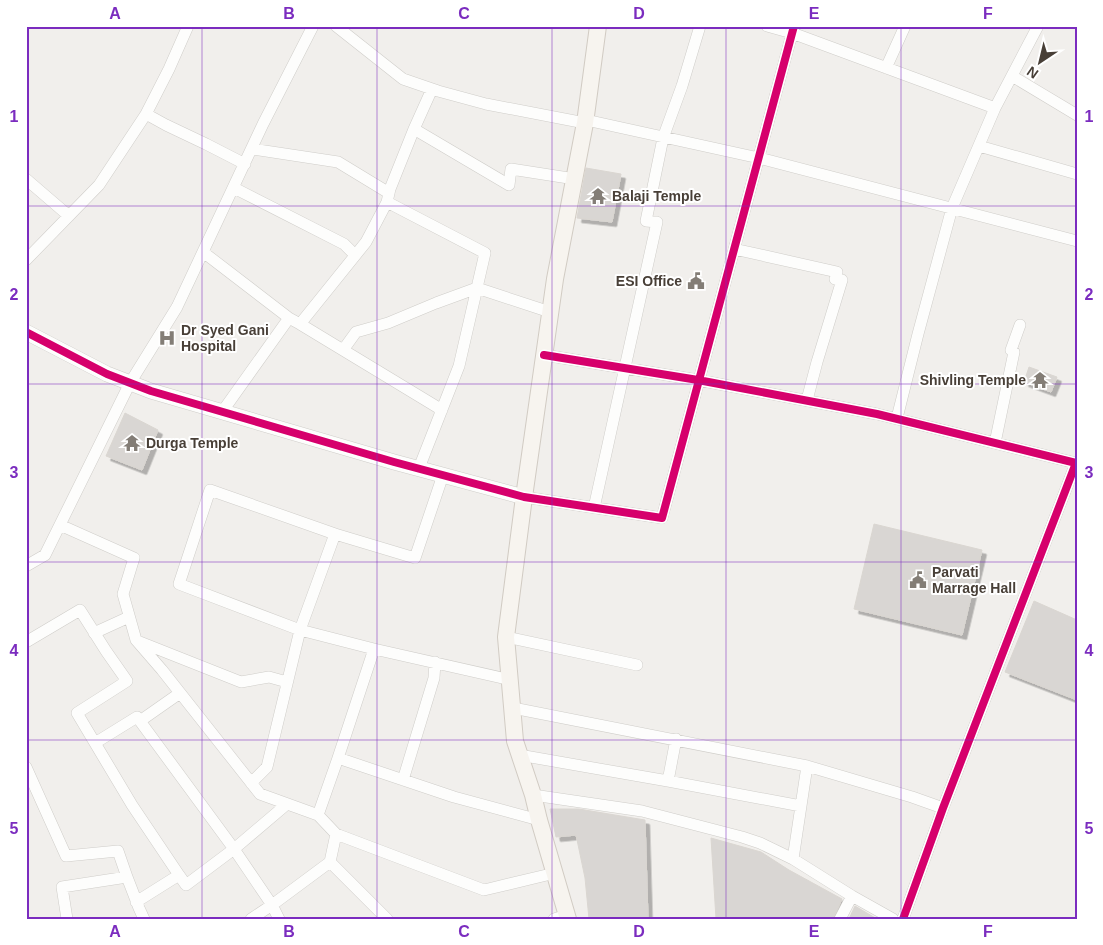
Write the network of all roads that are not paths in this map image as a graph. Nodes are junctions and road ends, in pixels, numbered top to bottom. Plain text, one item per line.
1 (188, 26) edge
2 (313, 26) edge
3 (336, 26) edge
4 (598, 26) edge
5 (700, 26) edge
6 (767, 26) edge
7 (905, 26) edge
8 (1038, 26) edge
9 (793, 30) edge
10 (886, 68) junction
11 (1012, 76) junction
12 (432, 89) junction
13 (996, 108) junction
14 (146, 114) junction
15 (1077, 115) edge
16 (586, 122) junction
17 (414, 129) junction
18 (663, 138) junction
19 (979, 146) junction
20 (252, 149) junction
21 (759, 158) junction
22 (245, 164) junction
23 (1077, 174) edge
24 (575, 178) junction
25 (26, 179) edge
26 (234, 188) junction
27 (388, 198) junction
28 (952, 208) junction
29 (69, 216) junction
30 (1077, 241) edge
31 (734, 248) junction
32 (203, 252) junction
33 (355, 255) junction
34 (26, 260) edge
35 (477, 288) junction
36 (550, 312) junction
37 (289, 318) junction
38 (300, 324) junction
39 (1020, 325) dead end
40 (26, 332) edge
41 (343, 350) junction
42 (544, 355) junction
43 (625, 368) junction
44 (698, 380) junction
45 (130, 383) junction
46 (807, 400) junction
47 (442, 410) junction
48 (222, 412) junction
49 (896, 418) junction
50 (995, 443) junction
51 (1077, 463) edge
52 (419, 468) junction
53 (443, 475) junction
54 (524, 497) junction
55 (594, 508) junction
56 (60, 525) junction
57 (334, 534) junction
58 (26, 566) edge
59 (130, 617) junction
60 (300, 630) junction
61 (94, 633) junction
62 (506, 637) junction
63 (136, 640) junction
64 (26, 642) edge
65 (374, 650) junction
66 (435, 662) junction
67 (637, 665) dead end
68 (511, 680) junction
69 (287, 682) junction
70 (180, 693) junction
71 (513, 708) junction
72 (140, 721) junction
73 (676, 739) junction
74 (95, 743) junction
75 (519, 755) junction
76 (338, 758) junction
77 (807, 766) junction
78 (26, 767) edge
79 (403, 780) junction
80 (668, 781) junction
81 (251, 783) junction
82 (533, 795) junction
83 (287, 804) junction
84 (801, 806) junction
85 (943, 808) junction
86 (318, 815) junction
87 (539, 820) junction
88 (336, 834) junction
89 (234, 849) junction
90 (793, 859) junction
91 (330, 862) junction
92 (555, 873) junction
93 (179, 875) junction
94 (127, 877) junction
95 (852, 896) junction
96 (136, 902) junction
97 (272, 905) junction
98 (563, 917) edge
99 (67, 919) edge
100 (144, 919) edge
101 (251, 919) edge
102 (279, 919) edge
103 (387, 919) edge
104 (840, 919) edge
105 (893, 919) edge
106 (903, 919) edge

1 - 14 street
2 - 20 street
3 - 12 street
4 - 16 main road
5 - 18 street
6 - 9 street
7 - 10 street
8 - 11 street
9 - 10 street
9 - 21 street
10 - 13 street
11 - 13 street
11 - 15 street
12 - 16 street
12 - 17 street
13 - 19 street
14 - 22 street
14 - 29 street
16 - 18 street
16 - 24 main road
17 - 24 street
17 - 27 street
18 - 21 street
18 - 43 street
19 - 23 street
19 - 28 street
20 - 22 street
20 - 27 street
21 - 28 street
21 - 31 street
22 - 26 street
24 - 36 main road
25 - 29 street
26 - 32 street
26 - 33 street
27 - 33 street
27 - 35 street
28 - 30 street
28 - 49 street
29 - 34 street
31 - 44 street
31 - 46 street
32 - 37 street
32 - 45 street
33 - 38 street
35 - 36 street
35 - 41 street
35 - 47 street
36 - 42 main road
37 - 38 street
37 - 48 street
38 - 41 street
39 - 50 street
40 - 45 street
41 - 47 street
42 - 43 street
42 - 54 main road
43 - 44 street
43 - 55 street
44 - 46 street
44 - 55 street
45 - 48 street
45 - 56 street
46 - 49 street
47 - 52 street
48 - 52 street
49 - 50 street
50 - 51 street
51 - 85 street
52 - 53 street
53 - 54 street
53 - 57 street
54 - 55 street
54 - 62 main road
56 - 58 street
56 - 59 street
57 - 60 street
57 - 60 street
59 - 61 street
59 - 63 street
60 - 65 street
60 - 69 street
61 - 64 street
61 - 74 street
62 - 67 street
62 - 68 main road
63 - 69 street
63 - 70 street
65 - 66 street
65 - 76 street
66 - 68 street
66 - 79 street
68 - 71 main road
69 - 81 street
70 - 72 street
70 - 81 street
71 - 73 street
71 - 75 main road
72 - 74 street
72 - 89 street
73 - 77 street
73 - 80 street
74 - 93 street
75 - 80 street
75 - 82 main road
76 - 79 street
76 - 86 street
77 - 84 street
77 - 85 street
78 - 94 street
79 - 87 street
80 - 84 street
81 - 83 street
82 - 87 main road
82 - 90 street
83 - 86 street
83 - 89 street
84 - 90 street
85 - 106 street
86 - 88 street
87 - 92 main road
88 - 91 street
88 - 92 street
89 - 93 street
89 - 97 street
90 - 95 street
91 - 97 street
91 - 103 street
92 - 98 main road
93 - 96 street
94 - 96 street
94 - 99 street
95 - 104 street
95 - 105 street
96 - 100 street
97 - 101 street
97 - 102 street

